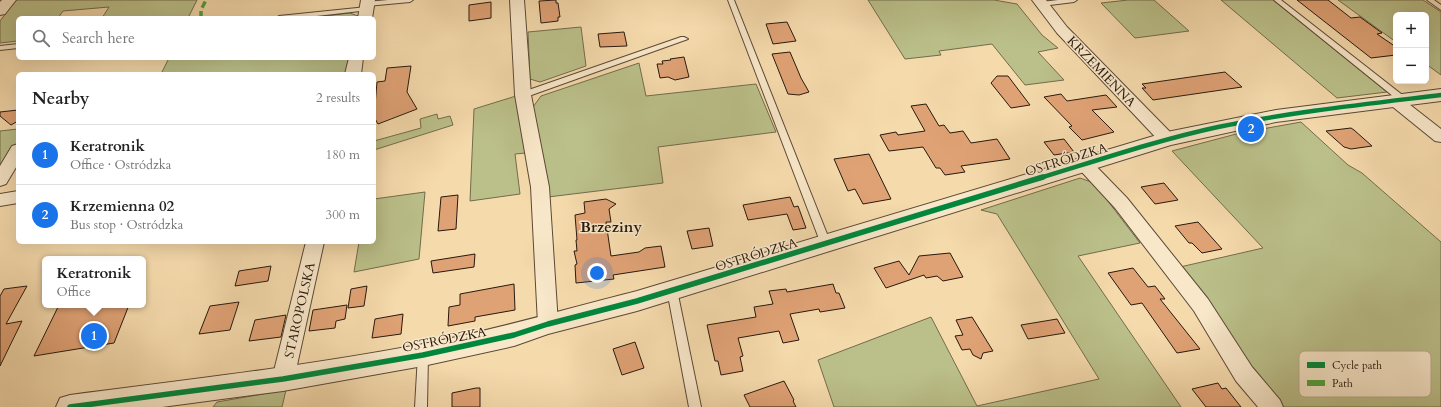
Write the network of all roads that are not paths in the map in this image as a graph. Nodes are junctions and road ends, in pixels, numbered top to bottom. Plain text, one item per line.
1 (9, 0) edge
2 (410, 0) edge
3 (517, 0) edge
4 (730, 0) edge
5 (1074, 0) edge
6 (1277, 0) edge
7 (1430, 0) edge
8 (1041, 2) edge
9 (367, 8) edge
10 (1441, 8) edge
11 (0, 11) edge
12 (297, 16) edge
13 (684, 39) dead end
14 (16, 46) edge
15 (0, 48) edge
16 (356, 60) edge
17 (352, 72) edge
18 (523, 95) junction
19 (1441, 95) edge
20 (1398, 100) junction
21 (1441, 137) edge
22 (1167, 139) junction
23 (16, 153) edge
24 (1085, 165) junction
25 (0, 180) edge
26 (16, 197) edge
27 (0, 200) edge
28 (315, 244) edge
29 (826, 244) junction
30 (672, 290) junction
31 (548, 324) junction
32 (424, 355) junction
33 (283, 379) junction
34 (180, 400) edge
35 (70, 407) edge
36 (420, 407) edge
37 (696, 407) edge
38 (1272, 407) edge

1 - 11 street
2 - 9 lane
3 - 18 street
4 - 29 lane
5 - 8 lane
6 - 20 lane
7 - 10 lane
8 - 22 street, KRZEMIENNA
9 - 12 lane
13 - 18 lane
14 - 15 lane
16 - 17 street
18 - 31 street
19 - 20 street, OSTRÓDZKA
20 - 21 street
20 - 22 street, OSTRÓDZKA
22 - 24 street, OSTRÓDZKA
23 - 25 street
24 - 29 street, OSTRÓDZKA
24 - 38 street
26 - 27 street
28 - 33 street, STAROPOLSKA
29 - 30 street, OSTRÓDZKA
30 - 31 street, OSTRÓDZKA
30 - 37 lane
31 - 32 street, OSTRÓDZKA
32 - 33 street, OSTRÓDZKA
32 - 36 lane
33 - 34 street, OSTRÓDZKA
34 - 35 street, OSTRÓDZKA

